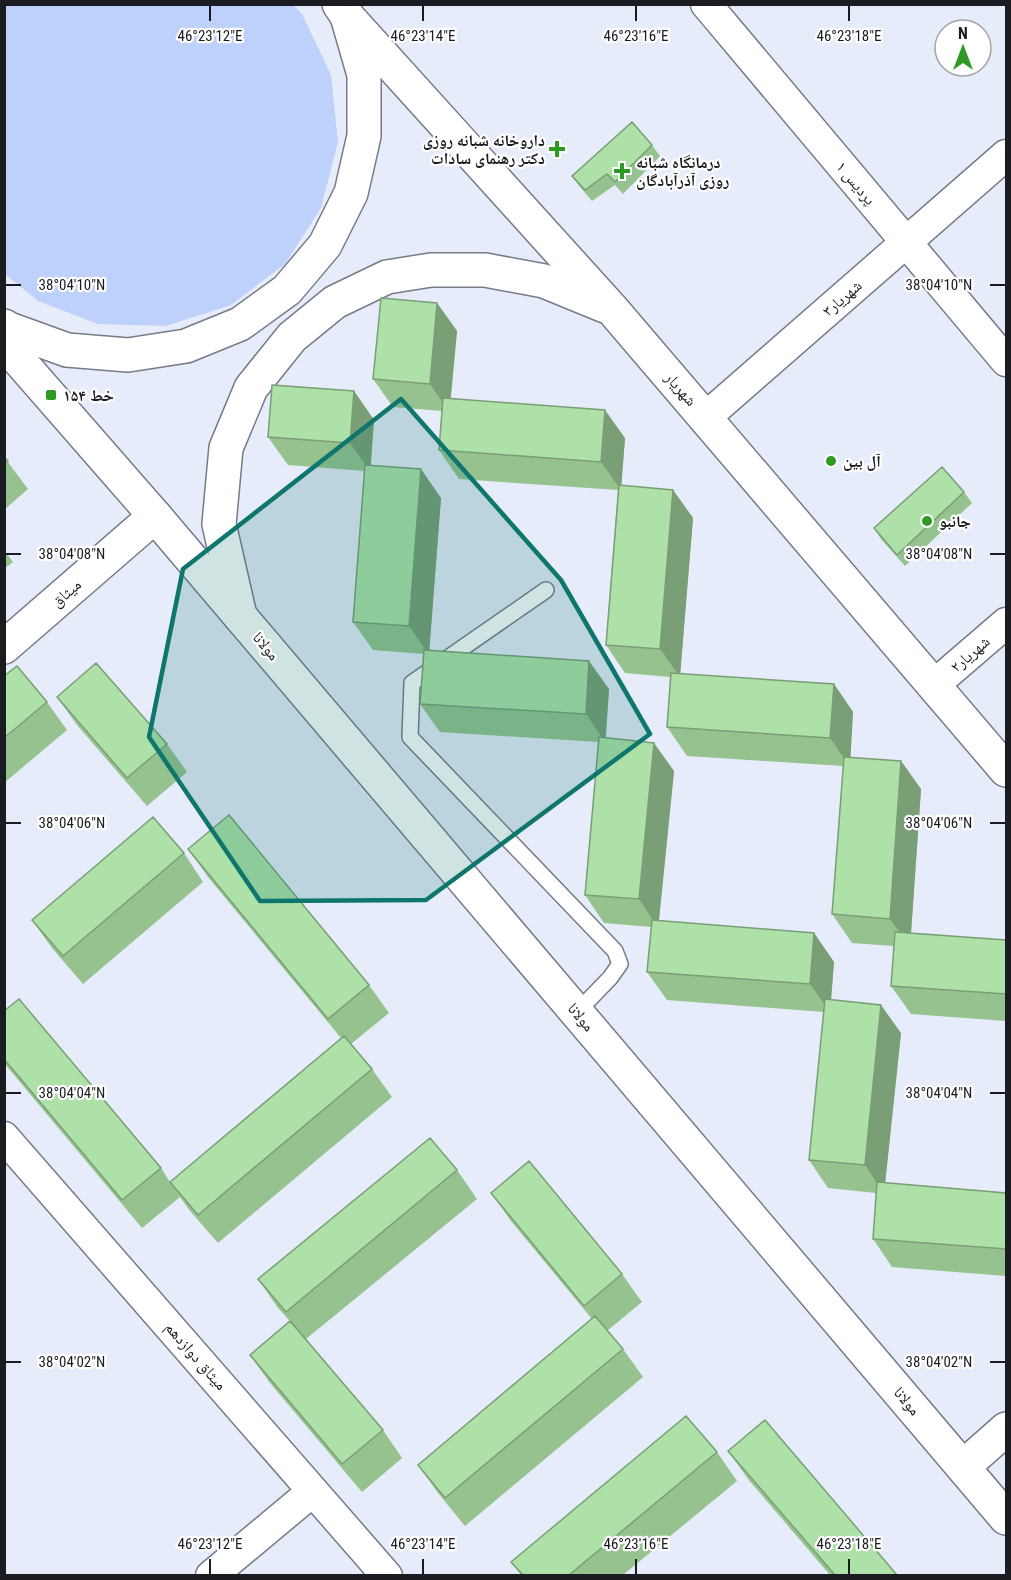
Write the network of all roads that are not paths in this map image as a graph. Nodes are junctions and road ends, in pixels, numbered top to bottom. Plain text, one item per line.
1 (706, 4) edge
2 (343, 10) edge
3 (1006, 155) edge
4 (907, 242) junction
5 (612, 309) junction
6 (4, 326) edge
7 (4, 343) edge
8 (1006, 361) edge
9 (705, 418) junction
10 (155, 516) junction
11 (546, 590) dead end
12 (240, 616) junction
13 (1006, 623) edge
14 (4, 647) edge
15 (934, 685) junction
16 (1006, 770) edge
17 (577, 1012) junction
18 (4, 1137) edge
19 (1006, 1429) edge
20 (963, 1467) junction
21 (313, 1491) junction
22 (1006, 1518) edge
23 (211, 1575) edge
24 (387, 1575) edge

1 - 4 street, پردیس ۱
2 - 5 main road, شهریار
2 - 6 main road
3 - 4 street, شهریار۳
4 - 8 street, پردیس ۱
4 - 9 street, شهریار۳
5 - 9 main road, شهریار
5 - 12 main road
7 - 10 main road, مولانا
9 - 15 main road, شهریار
10 - 12 main road, مولانا
10 - 14 main road, میثاق
11 - 17 lane
12 - 17 main road, مولانا
13 - 15 street, شهریار۲
15 - 16 main road, شهریار
17 - 20 main road, مولانا
18 - 21 street, میثاق دوازدهم
19 - 20 main road
20 - 22 main road, مولانا
21 - 23 street
21 - 24 street, میثاق دوازدهم

